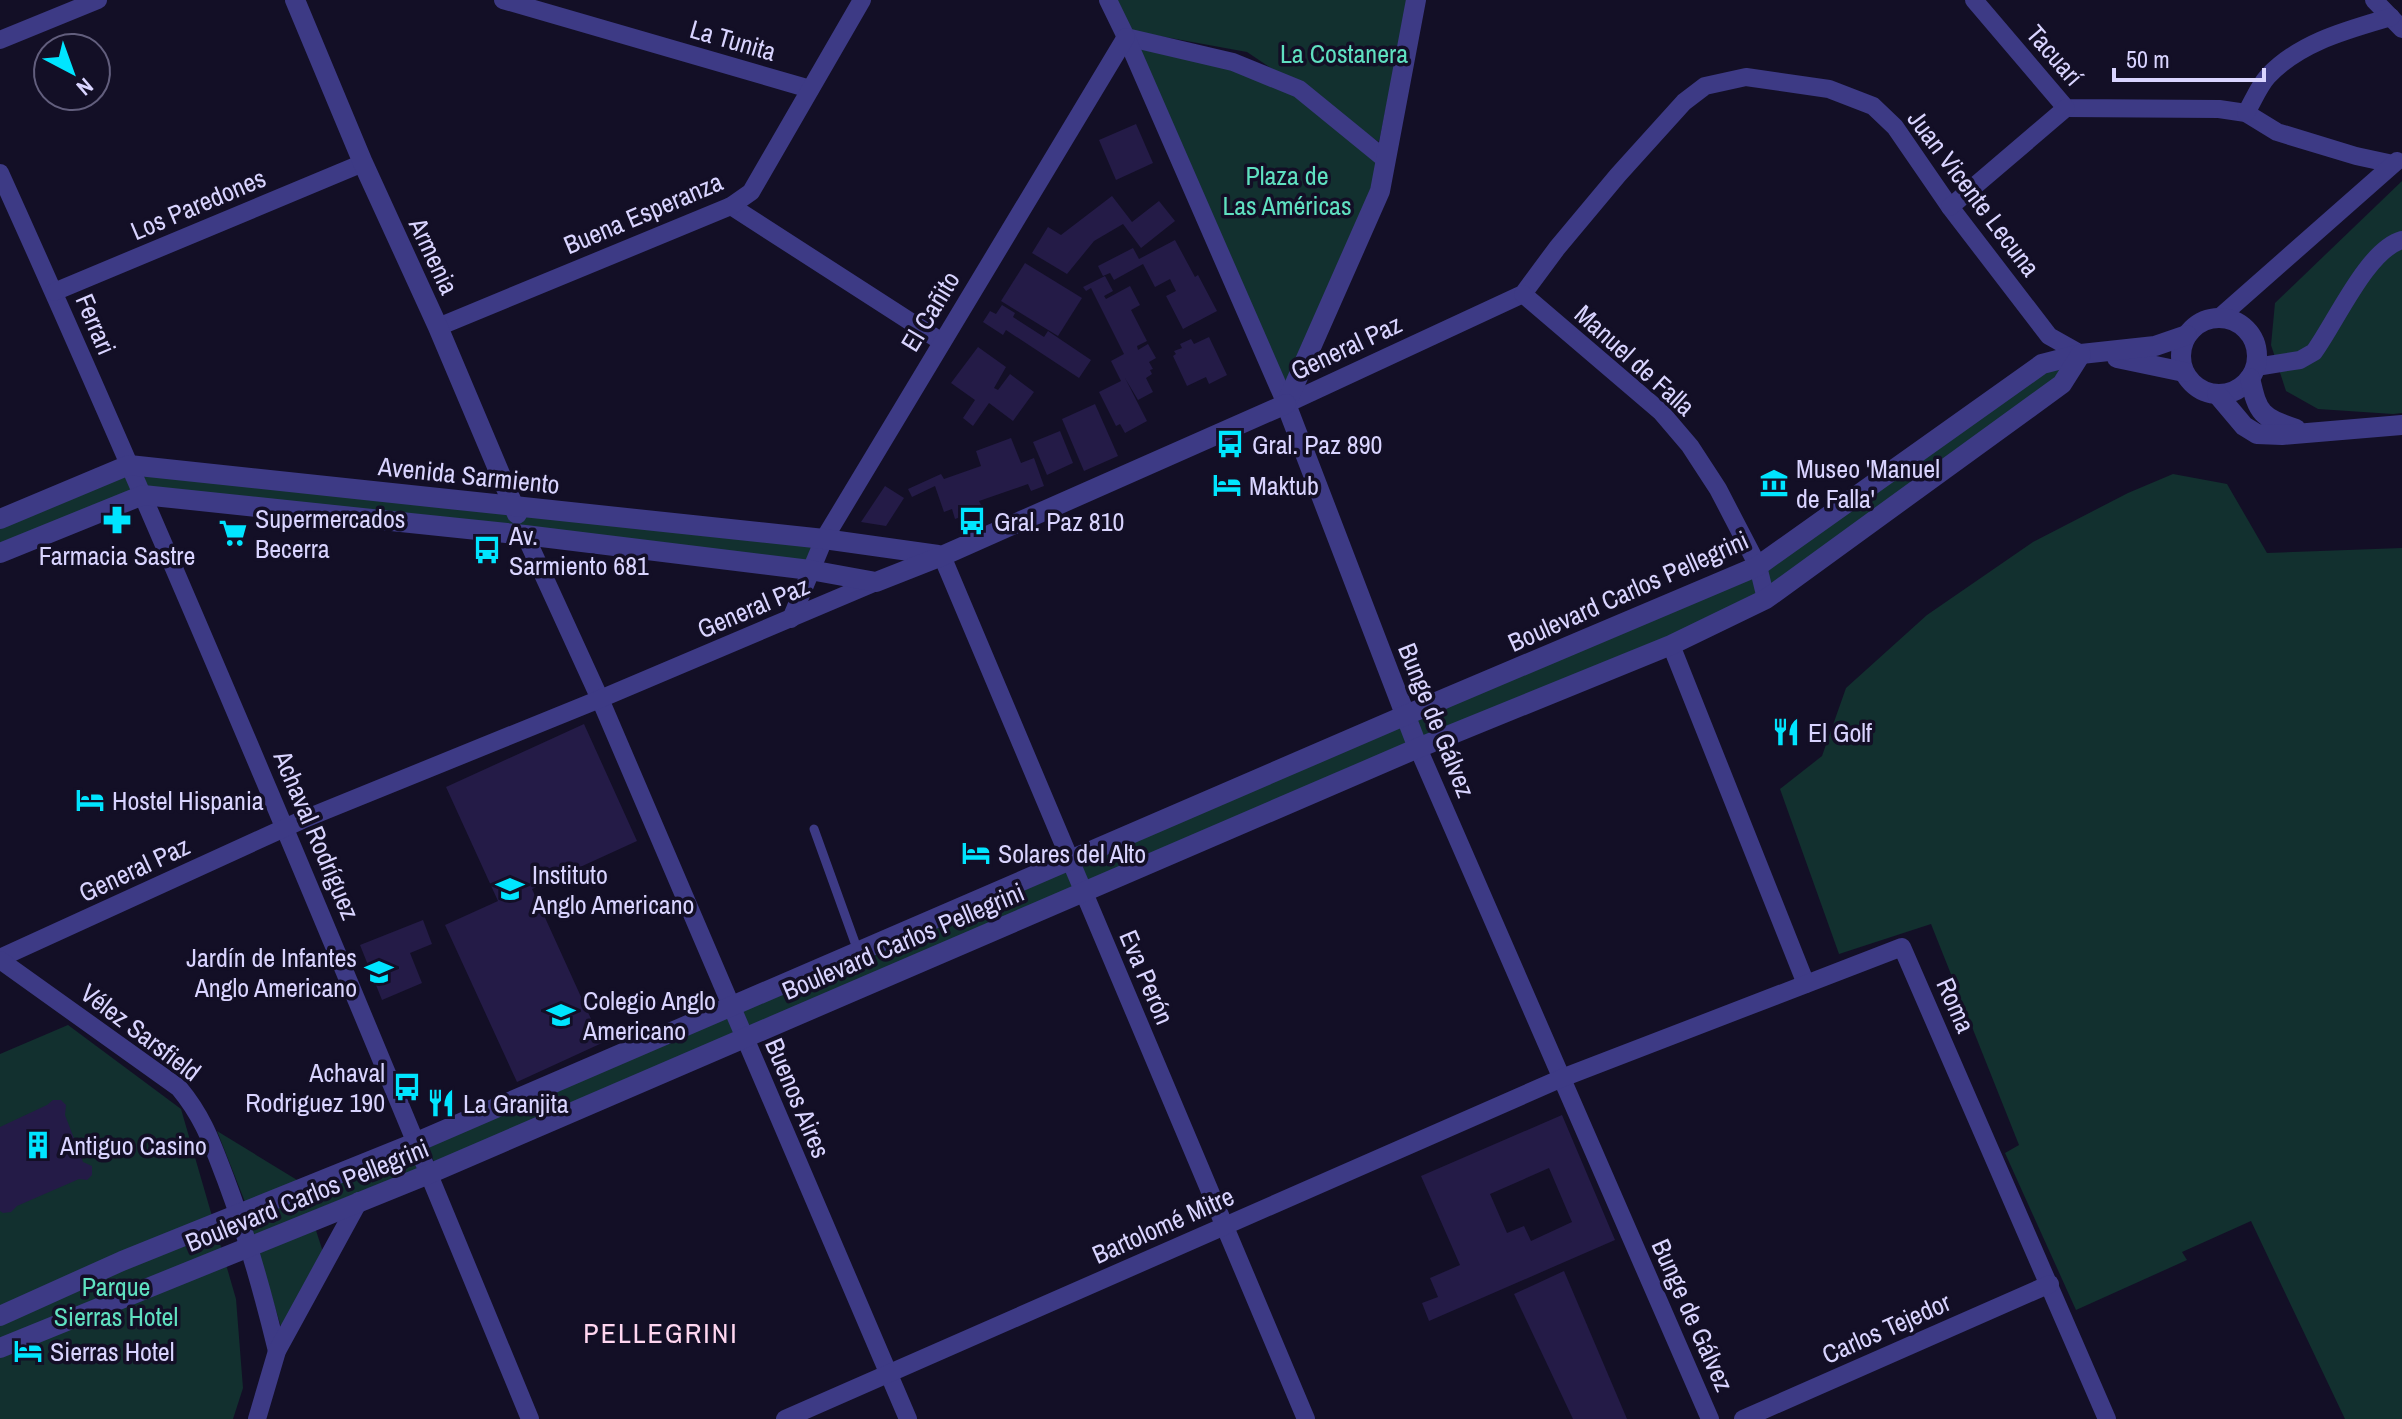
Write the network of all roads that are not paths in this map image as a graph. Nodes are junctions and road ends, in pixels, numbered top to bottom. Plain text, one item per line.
1 (98, 0) edge
2 (295, 0) edge
3 (503, 0) edge
4 (862, 0) edge
5 (1108, 0) edge
6 (1416, 0) edge
7 (1974, 0) edge
8 (2374, 0) edge
9 (2396, 23) edge
10 (1126, 37) junction
11 (0, 40) edge
12 (810, 89) junction
13 (2066, 108) junction
14 (2246, 113) junction
15 (1386, 160) junction
16 (2397, 160) edge
17 (363, 163) junction
18 (0, 173) edge
19 (731, 206) junction
20 (1950, 207) junction
21 (2402, 240) edge
22 (54, 292) junction
23 (1523, 294) junction
24 (2220, 317) junction
25 (438, 327) junction
26 (2187, 335) junction
27 (942, 342) junction
28 (2081, 354) junction
29 (2184, 372) junction
30 (2253, 372) junction
31 (2217, 394) junction
32 (1286, 404) junction
33 (2402, 425) edge
34 (2307, 433) junction
35 (129, 465) junction
36 (143, 495) junction
37 (514, 505) junction
38 (0, 519) edge
39 (525, 535) junction
40 (824, 539) junction
41 (0, 553) edge
42 (942, 556) junction
43 (1758, 566) junction
44 (810, 570) junction
45 (876, 582) junction
46 (1766, 599) junction
47 (791, 619) junction
48 (1671, 645) junction
49 (600, 699) junction
50 (1406, 715) junction
51 (1418, 748) junction
52 (287, 827) junction
53 (814, 829) dead end
54 (1069, 861) junction
55 (1083, 893) junction
56 (858, 951) junction
57 (0, 959) edge
58 (1806, 984) junction
59 (730, 1006) junction
60 (744, 1037) junction
61 (1562, 1078) junction
62 (417, 1142) junction
63 (429, 1174) junction
64 (359, 1201) junction
65 (239, 1216) junction
66 (1226, 1226) junction
67 (250, 1248) junction
68 (2050, 1284) junction
69 (45, 1295) junction
70 (0, 1305) edge
71 (0, 1316) edge
72 (0, 1348) edge
73 (277, 1351) junction
74 (890, 1375) junction
75 (257, 1419) edge
76 (530, 1419) edge
77 (785, 1419) edge
78 (908, 1419) edge
79 (1306, 1419) edge
80 (1710, 1419) edge
81 (1743, 1419) edge
82 (2107, 1419) edge

1 - 11 street
2 - 17 street, Armenia
3 - 12 street, La Tunita
4 - 12 street, Buena Esperanza
5 - 10 street, Bunge de Gálvez
6 - 15 street
7 - 13 street, Tacuarí
8 - 9 street
9 - 14 street
10 - 15 street
10 - 27 street, El Cañito
10 - 32 street, Bunge de Gálvez
12 - 19 street, Buena Esperanza
13 - 14 street, Tacuarí
13 - 20 street
14 - 16 street, Tacuarí
15 - 32 street
16 - 24 street
17 - 22 street, Los Paredones
17 - 25 street, Armenia
18 - 22 street, Ferrari
19 - 25 street, Buena Esperanza
19 - 27 street
20 - 23 street, Juan Vicente Lecuna
20 - 28 street, Juan Vicente Lecuna
21 - 30 street
22 - 35 street, Ferrari
23 - 32 street, General Paz
23 - 43 street, Manuel de Falla
24 - 26 street
24 - 30 street
25 - 37 street, Armenia
26 - 28 street
26 - 29 street
27 - 40 street, El Cañito
28 - 29 street
28 - 43 street, Boulevard Carlos Pellegrini
28 - 46 street, Boulevard Carlos Pellegrini
29 - 31 street
30 - 31 street
30 - 34 street
31 - 34 street
32 - 42 street, General Paz
32 - 50 street, Bunge de Gálvez
33 - 34 street
35 - 36 street, Ferrari
35 - 37 street, Avenida Sarmiento
35 - 38 street, Avenida Sarmiento
36 - 39 street, Avenida Sarmiento
36 - 41 street, Avenida Sarmiento
36 - 52 street, Achaval Rodríguez
37 - 39 street, Armenia
37 - 40 street, Avenida Sarmiento
39 - 44 street, Avenida Sarmiento
39 - 49 street, Buenos Aires
40 - 42 street, Avenida Sarmiento
40 - 44 street, El Cañito
42 - 45 street, General Paz
42 - 54 street, Eva Perón
43 - 46 street, Manuel de Falla
43 - 50 street, Boulevard Carlos Pellegrini
44 - 45 street, Avenida Sarmiento
44 - 47 street, El Cañito
45 - 47 street, General Paz
46 - 48 street, Boulevard Carlos Pellegrini
47 - 49 street, General Paz
48 - 51 street, Boulevard Carlos Pellegrini
48 - 58 street
49 - 52 street, General Paz
49 - 59 street, Buenos Aires
50 - 51 street, Bunge de Gálvez
50 - 54 street, Boulevard Carlos Pellegrini
51 - 55 street, Boulevard Carlos Pellegrini
51 - 61 street, Bunge de Gálvez
52 - 57 street, General Paz
52 - 62 street, Achaval Rodríguez
53 - 56 lane
54 - 55 street, Eva Perón
54 - 56 street, Boulevard Carlos Pellegrini
55 - 60 street, Boulevard Carlos Pellegrini
55 - 66 street, Eva Perón
56 - 59 street, Boulevard Carlos Pellegrini
57 - 65 street, Vélez Sarsfield
58 - 61 street, Roma
58 - 68 street, Roma
59 - 60 street, Buenos Aires
59 - 62 street, Boulevard Carlos Pellegrini
60 - 63 street, Boulevard Carlos Pellegrini
60 - 74 street, Buenos Aires
61 - 66 street, Bartolomé Mitre
61 - 80 street, Bunge de Gálvez
62 - 63 street, Achaval Rodríguez
62 - 65 street, Boulevard Carlos Pellegrini
63 - 64 street, Boulevard Carlos Pellegrini
63 - 76 street, Achaval Rodríguez
64 - 67 street, Boulevard Carlos Pellegrini
64 - 73 street
65 - 67 street, Vélez Sarsfield
65 - 69 street, Boulevard Carlos Pellegrini
66 - 74 street, Bartolomé Mitre
66 - 79 street, Eva Perón
67 - 72 street, Boulevard Carlos Pellegrini
67 - 73 street, Vélez Sarsfield
68 - 81 street, Carlos Tejedor
68 - 82 street, Roma
69 - 70 lane
69 - 71 street, Boulevard Carlos Pellegrini
73 - 75 street
74 - 77 street, Bartolomé Mitre
74 - 78 street, Buenos Aires

